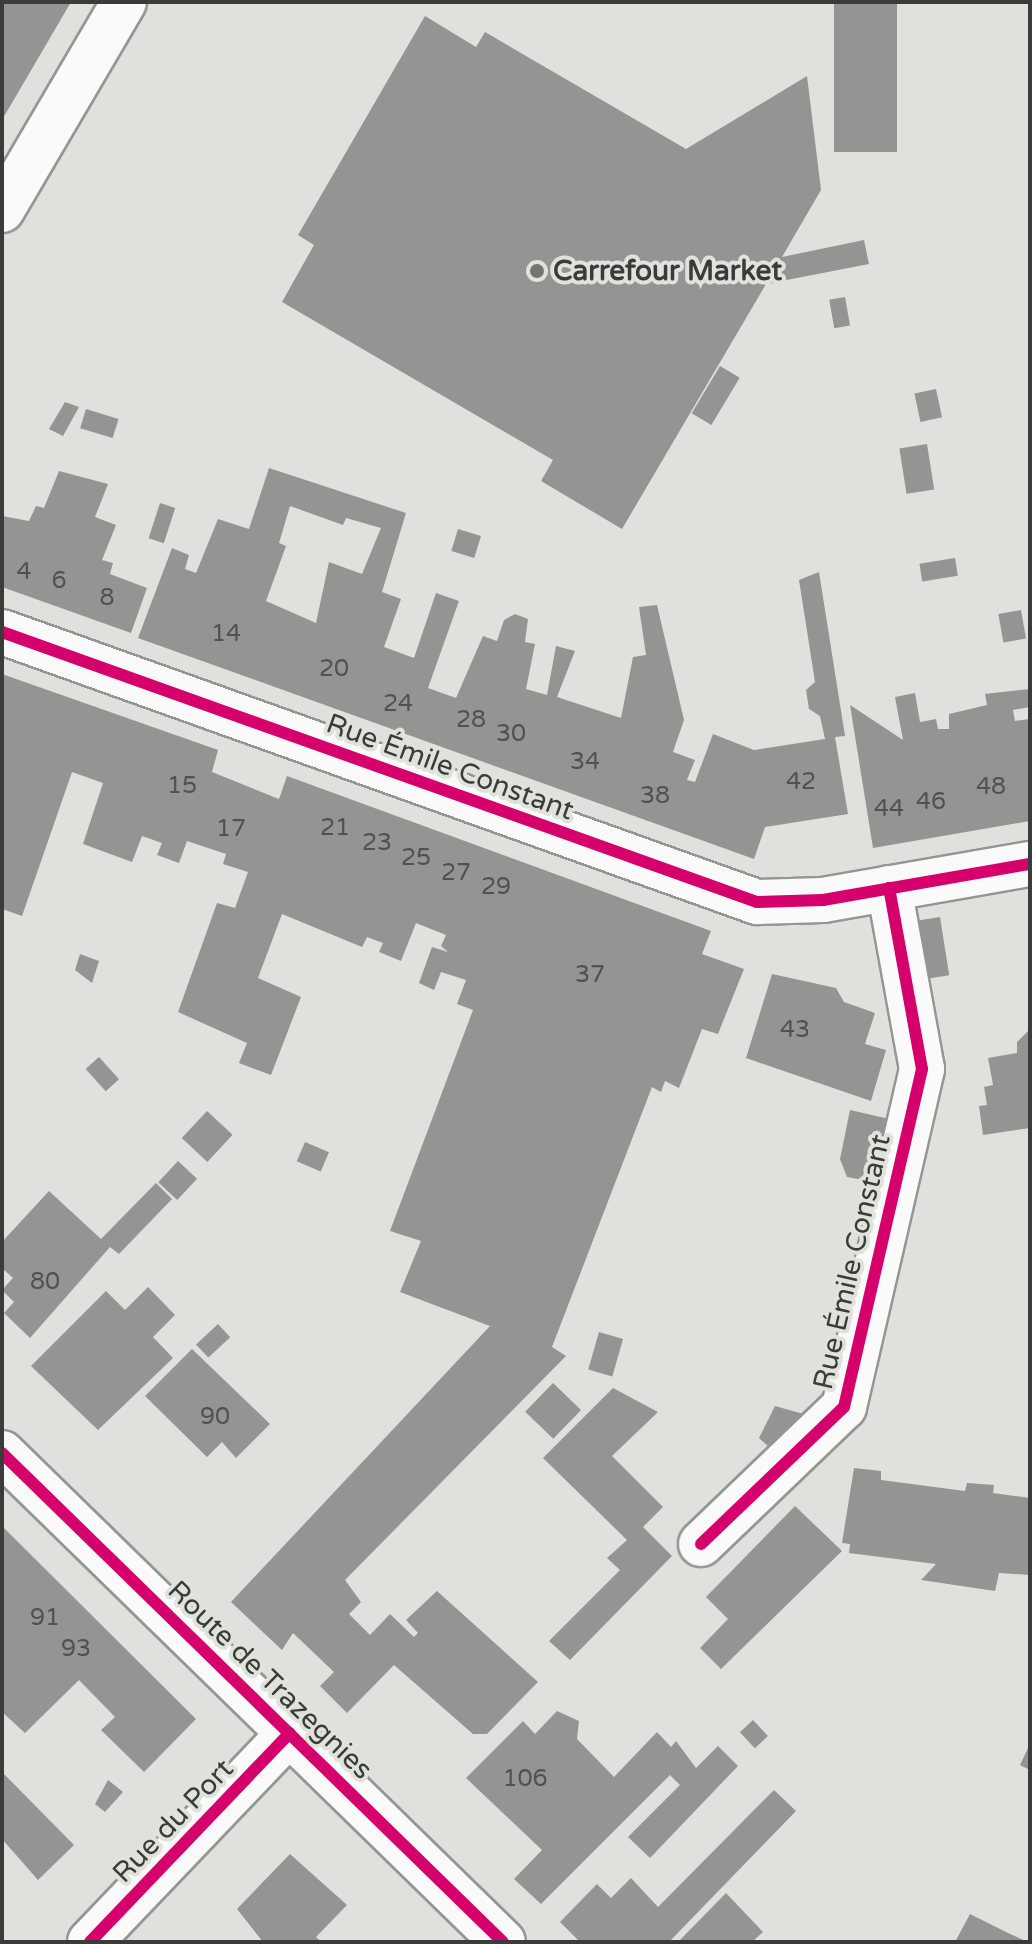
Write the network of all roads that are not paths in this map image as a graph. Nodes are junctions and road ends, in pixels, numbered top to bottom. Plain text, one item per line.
1 (124, 2) edge
2 (2, 210) edge
3 (2, 632) edge
4 (1030, 864) edge
5 (889, 888) junction
6 (2, 1453) edge
7 (701, 1544) dead end
8 (290, 1733) junction
9 (90, 1942) edge
10 (503, 1942) edge

1 - 2 street
3 - 5 street, Rue Émile Constant
4 - 5 street, Rue Émile Constant
5 - 7 street, Rue Émile Constant
6 - 8 street, Route de Trazegnies
8 - 9 street, Rue du Port
8 - 10 street, Route de Trazegnies

